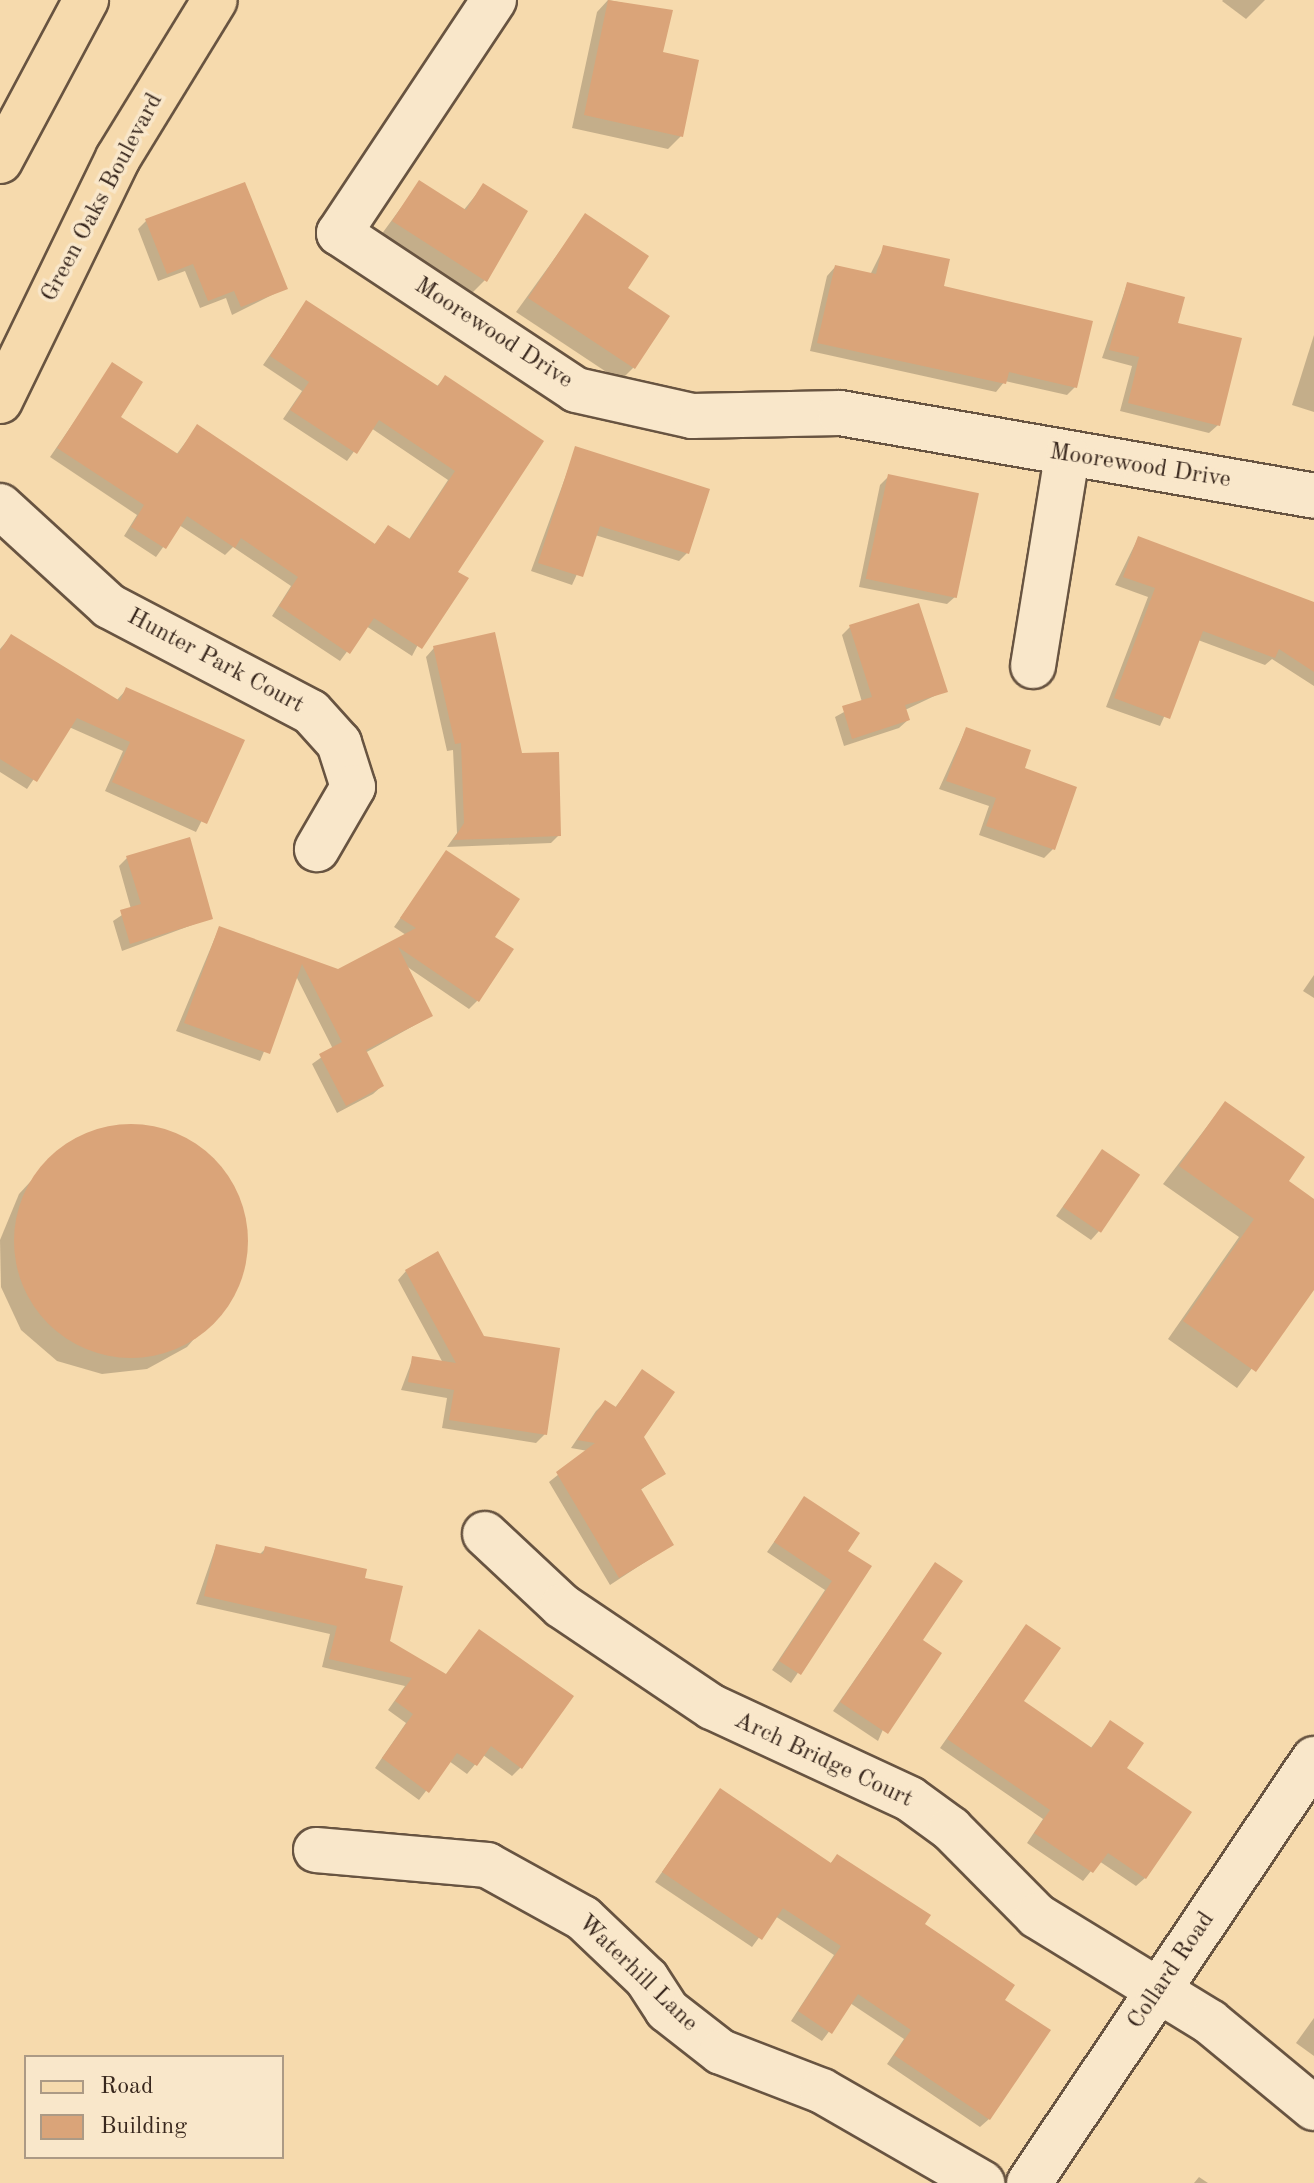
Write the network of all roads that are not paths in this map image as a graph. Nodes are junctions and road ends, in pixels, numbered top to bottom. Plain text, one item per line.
1 (86, 0) edge
2 (215, 0) edge
3 (494, 0) edge
4 (0, 161) edge
5 (0, 401) edge
6 (1067, 456) junction
7 (1314, 496) edge
8 (0, 506) edge
9 (1033, 666) dead end
10 (317, 849) dead end
11 (485, 1534) dead end
12 (1314, 1759) edge
13 (316, 1850) dead end
14 (1158, 1991) junction
15 (1314, 2108) edge
16 (982, 2183) edge
17 (1029, 2183) edge

1 - 4 main road
2 - 5 main road, Green Oaks Boulevard
3 - 6 street, Moorewood Drive
6 - 7 street, Moorewood Drive
6 - 9 street
8 - 10 street, Hunter Park Court
11 - 14 street, Arch Bridge Court
12 - 14 street, Collard Road
13 - 16 street, Waterhill Lane
14 - 15 street, Arch Bridge Court
14 - 17 street, Collard Road

